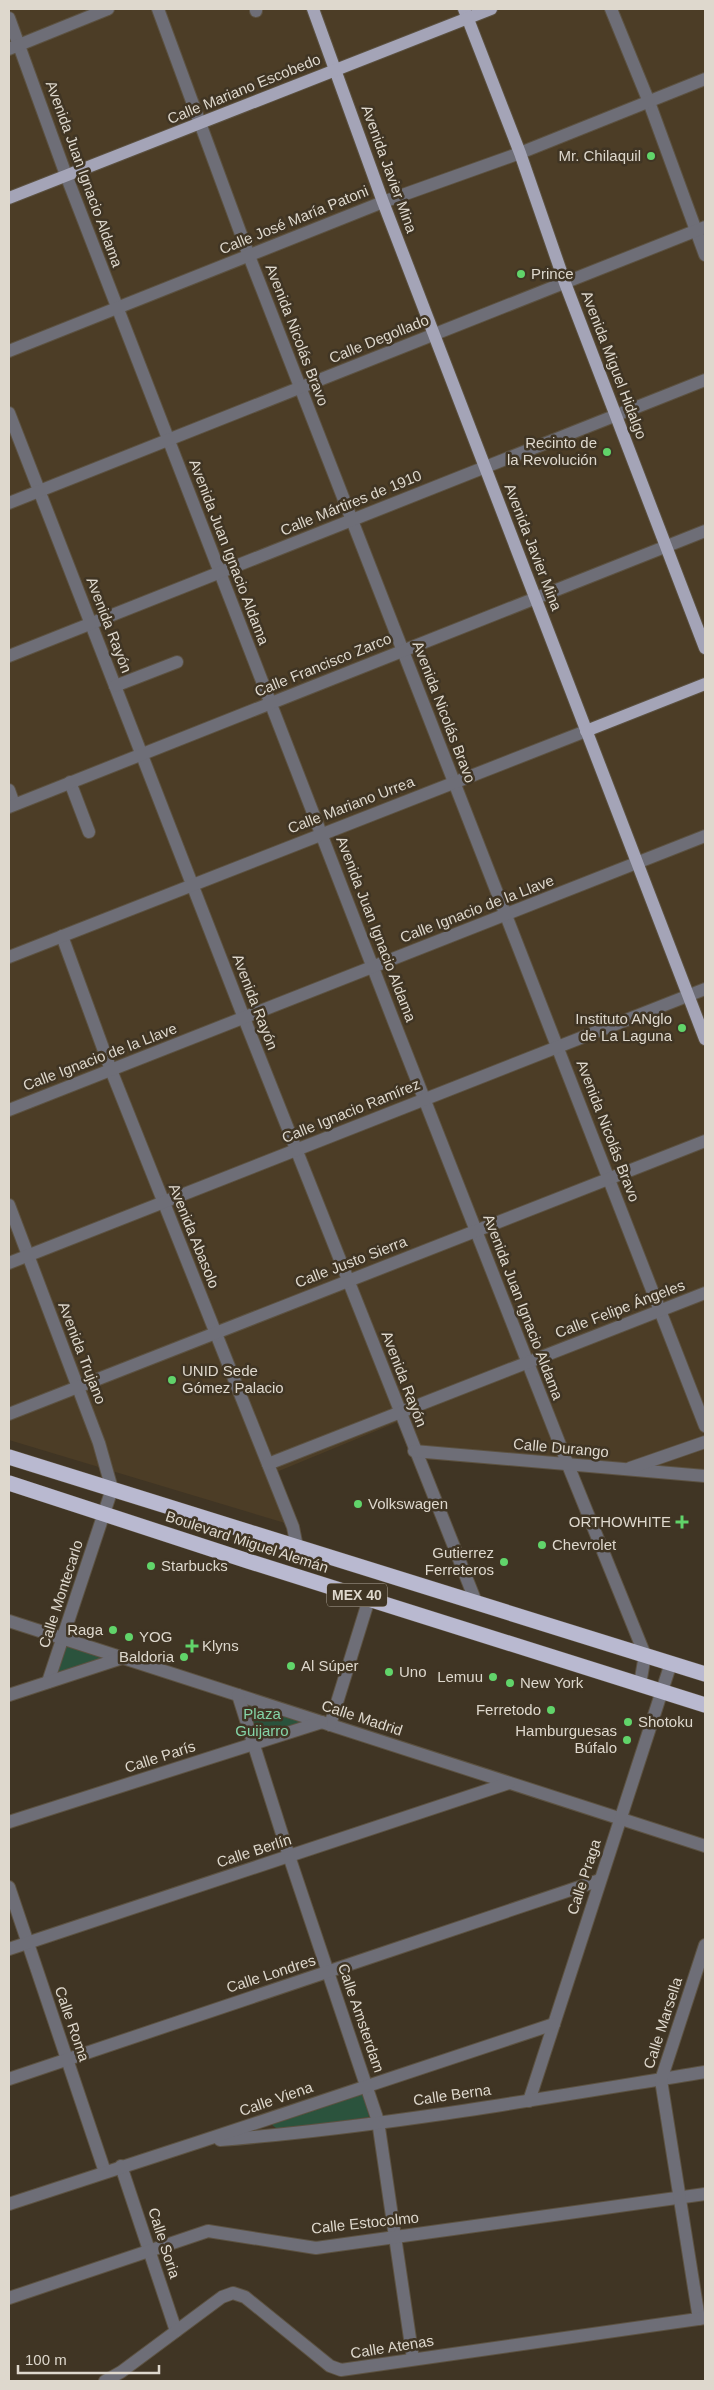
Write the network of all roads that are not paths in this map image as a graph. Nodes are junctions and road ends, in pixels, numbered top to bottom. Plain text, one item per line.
1 (108, 9) edge
2 (158, 9) edge
3 (313, 9) edge
4 (491, 9) edge
5 (611, 9) edge
6 (466, 13) edge
7 (9, 18) edge
8 (14, 46) edge
9 (336, 70) junction
10 (705, 79) edge
11 (649, 102) junction
12 (202, 124) junction
13 (520, 153) junction
14 (66, 175) junction
15 (9, 198) edge
16 (382, 202) junction
17 (700, 229) edge
18 (705, 255) edge
19 (249, 256) junction
20 (564, 282) junction
21 (117, 308) junction
22 (434, 334) junction
23 (9, 351) edge
24 (705, 380) edge
25 (300, 388) junction
26 (9, 413) edge
27 (617, 416) junction
28 (168, 440) junction
29 (485, 468) junction
30 (39, 491) junction
31 (9, 503) edge
32 (352, 520) junction
33 (705, 531) edge
34 (666, 546) junction
35 (220, 572) junction
36 (535, 598) junction
37 (91, 624) junction
38 (705, 648) edge
39 (403, 650) junction
40 (9, 656) edge
41 (177, 662) dead end
42 (705, 684) edge
43 (115, 686) junction
44 (271, 703) junction
45 (586, 731) junction
46 (141, 754) junction
47 (70, 782) junction
48 (454, 783) junction
49 (9, 790) edge
50 (12, 806) edge
51 (88, 832) dead end
52 (322, 834) junction
53 (705, 836) edge
54 (637, 863) junction
55 (192, 885) junction
56 (506, 915) junction
57 (62, 936) junction
58 (9, 957) edge
59 (373, 967) junction
60 (705, 989) edge
61 (688, 995) junction
62 (244, 1018) junction
63 (705, 1039) edge
64 (557, 1047) junction
65 (111, 1070) junction
66 (425, 1099) junction
67 (9, 1110) edge
68 (705, 1141) edge
69 (296, 1150) junction
70 (609, 1179) junction
71 (164, 1202) junction
72 (9, 1206) edge
73 (476, 1231) junction
74 (28, 1256) junction
75 (9, 1263) edge
76 (347, 1281) junction
77 (705, 1293) edge
78 (660, 1310) junction
79 (215, 1333) junction
80 (528, 1362) junction
81 (78, 1386) junction
82 (399, 1413) junction
83 (9, 1414) edge
84 (705, 1426) edge
85 (705, 1442) edge
86 (414, 1452) junction
87 (9, 1457) edge
88 (268, 1464) junction
89 (568, 1464) junction
90 (626, 1469) junction
91 (705, 1476) edge
92 (9, 1483) edge
93 (112, 1489) junction
94 (104, 1515) junction
95 (297, 1547) junction
96 (369, 1599) junction
97 (476, 1602) junction
98 (9, 1621) edge
99 (63, 1639) junction
100 (645, 1655) junction
101 (122, 1658) junction
102 (671, 1663) junction
103 (705, 1674) edge
104 (48, 1682) junction
105 (640, 1684) junction
106 (662, 1691) junction
107 (9, 1695) edge
108 (238, 1695) junction
109 (705, 1704) edge
110 (326, 1724) junction
111 (253, 1744) junction
112 (509, 1783) junction
113 (620, 1819) junction
114 (9, 1822) edge
115 (705, 1846) edge
116 (288, 1856) junction
117 (600, 1880) junction
118 (9, 1887) edge
119 (28, 1943) junction
120 (705, 1945) edge
121 (9, 1950) edge
122 (328, 1972) junction
123 (554, 2024) junction
124 (67, 2060) junction
125 (705, 2072) edge
126 (9, 2079) edge
127 (661, 2080) junction
128 (367, 2086) junction
129 (529, 2100) junction
130 (378, 2121) junction
131 (202, 2142) junction
132 (121, 2166) junction
133 (105, 2172) junction
134 (705, 2194) edge
135 (680, 2198) junction
136 (9, 2204) edge
137 (395, 2237) junction
138 (149, 2250) junction
139 (9, 2298) edge
140 (702, 2319) edge
141 (176, 2331) junction
142 (413, 2360) junction
143 (105, 2381) edge

1 - 8 street
2 - 12 street, Avenida Nicolás Bravo
3 - 9 main road, Avenida Javier Mina
4 - 6 main road, Calle Mariano Escobedo
5 - 11 street
6 - 9 main road, Calle Mariano Escobedo
6 - 13 main road, Avenida Miguel Hidalgo
7 - 8 street, Avenida Juan Ignacio Aldama
8 - 14 street, Avenida Juan Ignacio Aldama
9 - 12 main road, Calle Mariano Escobedo
9 - 16 main road, Avenida Javier Mina
10 - 11 street, Calle José María Patoni
11 - 13 street, Calle José María Patoni
11 - 17 street
12 - 14 main road, Calle Mariano Escobedo
12 - 19 street, Avenida Nicolás Bravo
13 - 16 street, Calle José María Patoni
13 - 20 main road, Avenida Miguel Hidalgo
14 - 15 main road, Calle Mariano Escobedo
14 - 21 street, Avenida Juan Ignacio Aldama
16 - 19 street, Calle José María Patoni
16 - 22 main road, Avenida Javier Mina
17 - 18 street
17 - 20 street, Calle Degollado
19 - 21 street, Calle José María Patoni
19 - 25 street, Avenida Nicolás Bravo
20 - 22 street, Calle Degollado
20 - 27 main road, Avenida Miguel Hidalgo
21 - 23 street, Calle José María Patoni
21 - 28 street, Avenida Juan Ignacio Aldama
22 - 25 street, Calle Degollado
22 - 29 main road, Avenida Javier Mina
24 - 27 street, Calle Mártires de 1910
25 - 28 street, Calle Degollado
25 - 32 street, Avenida Nicolás Bravo
26 - 30 street, Avenida Rayón
27 - 29 street, Calle Mártires de 1910
27 - 34 main road, Avenida Miguel Hidalgo
28 - 30 street, Calle Degollado
28 - 35 street, Avenida Juan Ignacio Aldama
29 - 32 street, Calle Mártires de 1910
29 - 36 main road, Avenida Javier Mina
30 - 31 street, Calle Degollado
30 - 37 street, Avenida Rayón
32 - 35 street, Calle Mártires de 1910
32 - 39 street, Avenida Nicolás Bravo
33 - 34 street, Calle Francisco Zarco
34 - 36 street, Calle Francisco Zarco
34 - 38 main road, Avenida Miguel Hidalgo
35 - 37 street, Calle Mártires de 1910
35 - 44 street, Avenida Juan Ignacio Aldama
36 - 39 street, Calle Francisco Zarco
36 - 45 main road, Avenida Javier Mina
37 - 40 street, Calle Mártires de 1910
37 - 43 street, Avenida Rayón
39 - 44 street, Calle Francisco Zarco
39 - 48 street, Avenida Nicolás Bravo
41 - 43 street
42 - 45 main road, Calle Mariano Urrea
43 - 46 street, Avenida Rayón
44 - 46 street, Calle Francisco Zarco
44 - 52 street, Avenida Juan Ignacio Aldama
45 - 48 street, Calle Mariano Urrea
45 - 54 main road, Avenida Javier Mina
46 - 47 street, Calle Francisco Zarco
46 - 55 street, Avenida Rayón
47 - 50 street, Calle Francisco Zarco
47 - 51 street
48 - 52 street, Calle Mariano Urrea
48 - 56 street, Avenida Nicolás Bravo
49 - 50 street
52 - 55 street, Calle Mariano Urrea
52 - 59 street, Avenida Juan Ignacio Aldama
53 - 54 street, Calle Ignacio de la Llave
54 - 56 street, Calle Ignacio de la Llave
54 - 61 main road, Avenida Javier Mina
55 - 57 street, Calle Mariano Urrea
55 - 62 street, Avenida Rayón
56 - 59 street, Calle Ignacio de la Llave
56 - 64 street, Avenida Nicolás Bravo
57 - 58 street, Calle Mariano Urrea
57 - 65 street, Avenida Abasolo
59 - 62 street, Calle Ignacio de la Llave
59 - 66 street, Avenida Juan Ignacio Aldama
60 - 61 street, Calle Ignacio Ramírez
61 - 63 main road, Avenida Javier Mina
61 - 64 street, Calle Ignacio Ramírez
62 - 65 street, Calle Ignacio de la Llave
62 - 69 street, Avenida Rayón
64 - 66 street, Calle Ignacio Ramírez
64 - 70 street, Avenida Nicolás Bravo
65 - 67 street, Calle Ignacio de la Llave
65 - 71 street, Avenida Abasolo
66 - 69 street, Calle Ignacio Ramírez
66 - 73 street, Avenida Juan Ignacio Aldama
68 - 70 street, Calle Justo Sierra
69 - 71 street, Calle Ignacio Ramírez
69 - 76 street, Avenida Rayón
70 - 73 street, Calle Justo Sierra
70 - 78 street, Avenida Nicolás Bravo
71 - 74 street, Calle Ignacio Ramírez
71 - 79 street, Avenida Abasolo
72 - 74 street, Avenida Trujano
73 - 76 street, Calle Justo Sierra
73 - 80 street, Avenida Juan Ignacio Aldama
74 - 75 street, Calle Ignacio Ramírez
74 - 81 street, Avenida Trujano
76 - 79 street, Calle Justo Sierra
76 - 82 street, Avenida Rayón
77 - 78 street, Calle Felipe Ángeles
78 - 80 street, Calle Felipe Ángeles
78 - 84 street, Avenida Nicolás Bravo
79 - 81 street, Calle Justo Sierra
79 - 88 street, Avenida Abasolo
80 - 82 street, Calle Felipe Ángeles
80 - 89 street, Avenida Juan Ignacio Aldama
81 - 83 street, Calle Justo Sierra
81 - 93 street, Avenida Trujano
82 - 86 street, Avenida Rayón
82 - 88 street, Calle Felipe Ángeles
85 - 90 street
86 - 89 street, Calle Durango
86 - 97 street, Avenida Rayón
87 - 93 highway, Boulevard Miguel Alemán / MEX 40
88 - 95 street, Avenida Abasolo
89 - 90 street, Calle Durango
89 - 100 street, Avenida Juan Ignacio Aldama
90 - 91 street, Calle Durango
92 - 94 highway, Boulevard Miguel Alemán / MEX 40
93 - 94 street
93 - 95 highway, Boulevard Miguel Alemán / MEX 40
94 - 96 highway, Boulevard Miguel Alemán / MEX 40
94 - 99 street, Calle Montecarlo
95 - 97 highway, Boulevard Miguel Alemán / MEX 40
96 - 105 highway, Boulevard Miguel Alemán / MEX 40
96 - 110 street
97 - 100 highway, Boulevard Miguel Alemán / MEX 40
98 - 99 street, Calle Madrid
99 - 101 street, Calle Madrid
99 - 104 street, Calle Montecarlo
100 - 102 highway, Boulevard Miguel Alemán / MEX 40
100 - 105 street
101 - 104 street
101 - 108 street, Calle Madrid
102 - 103 highway, Boulevard Miguel Alemán / MEX 40
102 - 106 street, Calle Praga
104 - 107 street
105 - 106 highway, Boulevard Miguel Alemán / MEX 40
106 - 109 highway, Boulevard Miguel Alemán / MEX 40
106 - 113 street, Calle Praga
108 - 110 street, Calle Madrid
108 - 111 street, Calle Amsterdam
110 - 111 street, Calle París
110 - 112 street, Calle Madrid
111 - 114 street, Calle París
111 - 116 street, Calle Amsterdam
112 - 113 street, Calle Madrid
112 - 116 street, Calle Berlín
113 - 115 street, Calle Madrid
113 - 117 street, Calle Praga
116 - 119 street, Calle Berlín
116 - 122 street, Calle Amsterdam
117 - 122 street, Calle Londres
117 - 123 street, Calle Praga
118 - 119 street, Calle Roma
119 - 121 street, Calle Berlín
119 - 124 street, Calle Roma
120 - 127 street, Calle Marsella
122 - 124 street, Calle Londres
122 - 128 street, Calle Amsterdam
123 - 128 street, Calle Viena
123 - 129 street, Calle Praga
124 - 126 street, Calle Londres
124 - 133 street, Calle Roma
125 - 127 street, Calle Berna
127 - 129 street, Calle Berna
127 - 135 street, Calle Marsella
128 - 130 street, Calle Amsterdam
128 - 131 street, Calle Viena
129 - 130 street, Calle Berna
130 - 131 street, Calle Berna
130 - 137 street, Calle Amsterdam
131 - 132 street, Calle Viena
132 - 133 street, Calle Viena
132 - 138 street, Calle Soria
133 - 136 street, Calle Viena
134 - 135 street, Calle Estocolmo
135 - 137 street, Calle Estocolmo
135 - 140 street, Calle Marsella
137 - 138 street, Calle Estocolmo
137 - 142 street, Calle Amsterdam
138 - 139 street, Calle Estocolmo
138 - 141 street, Calle Soria
140 - 142 street, Calle Atenas
141 - 142 street, Calle Atenas
141 - 143 street, Calle Atenas

